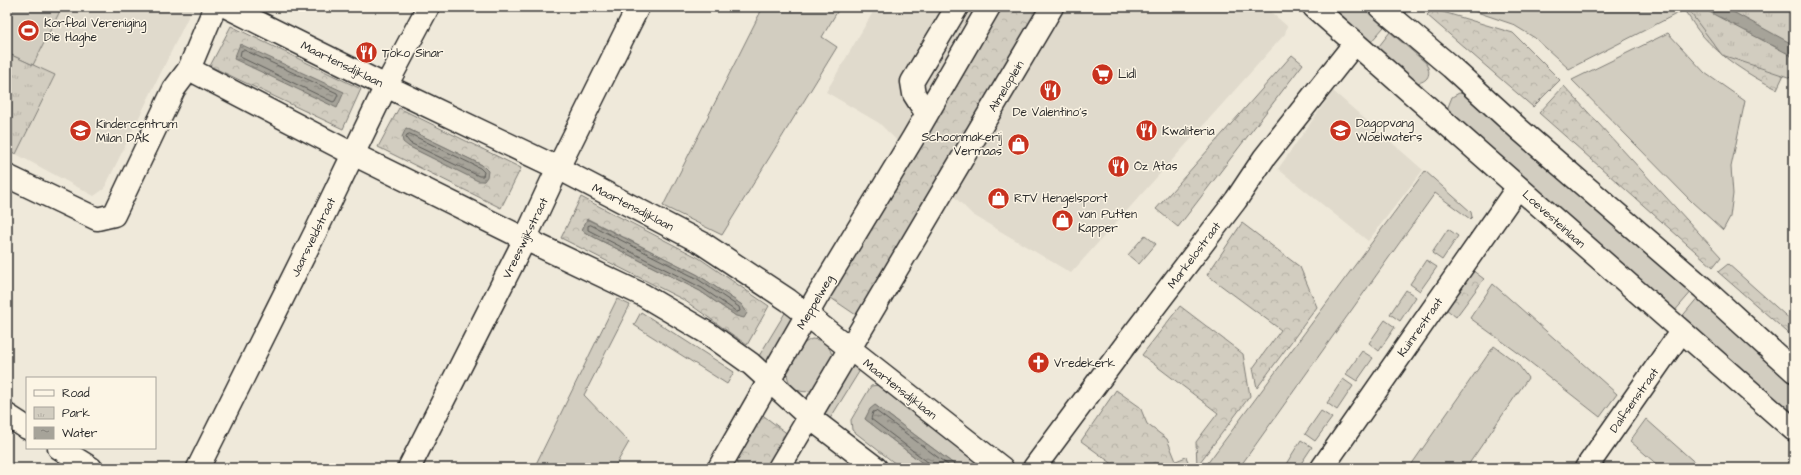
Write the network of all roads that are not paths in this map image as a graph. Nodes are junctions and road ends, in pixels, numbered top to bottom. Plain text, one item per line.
1 (215, 7) edge
2 (227, 7) edge
3 (428, 7) edge
4 (638, 7) edge
5 (957, 7) edge
6 (989, 7) edge
7 (1052, 7) edge
8 (1314, 7) edge
9 (1380, 7) edge
10 (1355, 43) junction
11 (189, 69) junction
12 (386, 86) junction
13 (926, 113) junction
14 (353, 154) junction
15 (558, 168) junction
16 (7, 176) edge
17 (1518, 187) junction
18 (525, 239) junction
19 (806, 316) junction
20 (1681, 332) junction
21 (850, 350) junction
22 (1794, 371) edge
23 (770, 382) junction
24 (7, 415) edge
25 (809, 417) junction
26 (26, 427) edge
27 (1794, 430) edge
28 (61, 449) edge
29 (91, 468) edge
30 (198, 468) edge
31 (409, 468) edge
32 (720, 468) edge
33 (779, 468) edge
34 (876, 468) edge
35 (1002, 468) edge
36 (1034, 468) edge
37 (1322, 468) edge
38 (1586, 468) edge

1 - 11 street
2 - 12 street, Maartensdijklaan
3 - 12 street, Jaarsveldstraat
4 - 15 street, Vreeswijkstraat
5 - 13 street
6 - 13 street
7 - 21 street, Almeloplein
8 - 10 street, Loevesteinlaan
9 - 22 street
10 - 17 street, Loevesteinlaan
10 - 36 street, Markelostraat
11 - 14 street
11 - 16 street
12 - 14 street, Jaarsveldstraat
12 - 15 street, Maartensdijklaan
13 - 19 street, Meppelweg
14 - 18 street
14 - 30 street, Jaarsveldstraat
15 - 18 street, Vreeswijkstraat
15 - 19 street, Maartensdijklaan
17 - 20 street, Loevesteinlaan
17 - 37 street, Kuinrestraat
18 - 23 street
18 - 31 street, Vreeswijkstraat
19 - 21 street, Maartensdijklaan
19 - 23 street, Meppelweg
20 - 27 street, Loevesteinlaan
20 - 38 street, Dalfsenstraat
21 - 25 street
21 - 35 street, Maartensdijklaan
23 - 25 street
23 - 32 street, Meppelweg
24 - 26 street
25 - 33 street
25 - 34 street
28 - 29 street

